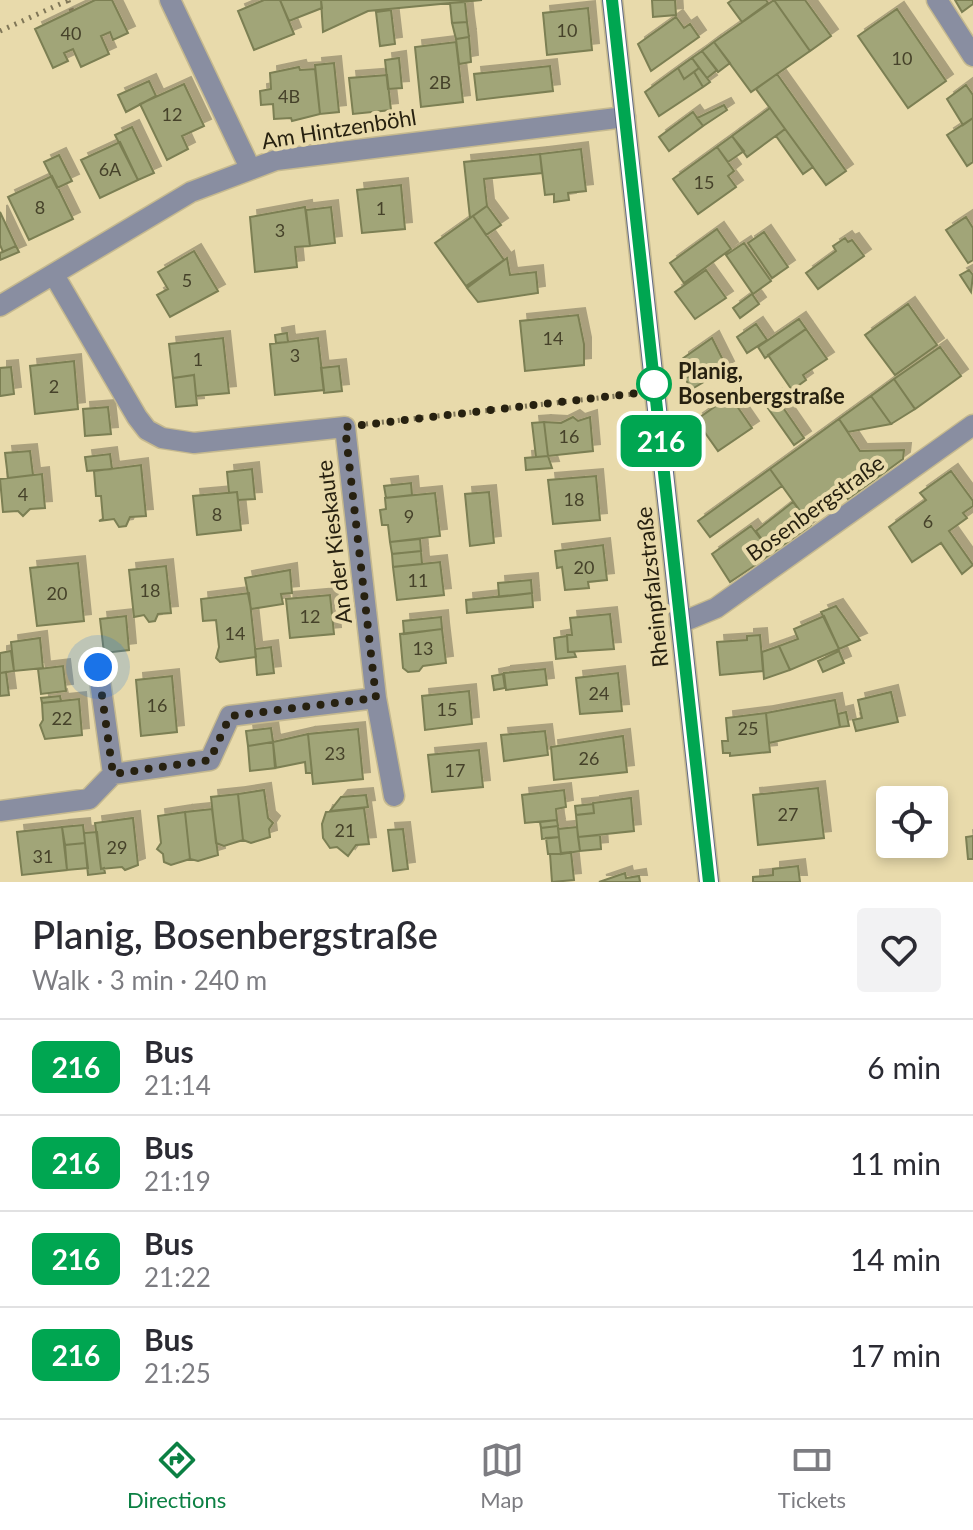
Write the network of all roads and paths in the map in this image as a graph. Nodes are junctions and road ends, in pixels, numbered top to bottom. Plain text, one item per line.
1 (68, 0) edge
2 (170, 0) edge
3 (612, 0) edge
4 (937, 0) edge
5 (72, 11) dead end
6 (0, 31) edge
7 (973, 56) edge
8 (625, 117) junction
9 (250, 168) junction
10 (54, 275) junction
11 (0, 306) edge
12 (655, 391) junction
13 (973, 425) edge
14 (345, 427) junction
15 (680, 623) junction
16 (98, 667) dead end
17 (376, 698) junction
18 (113, 774) junction
19 (394, 796) dead end
20 (0, 811) edge
21 (709, 882) edge

1 - 5 path
1 - 6 path
2 - 9 street
3 - 8 street, Rheinpfalzstraße
4 - 7 street
8 - 9 street, Am Hintzenböhl
8 - 12 street, Rheinpfalzstraße
9 - 10 street, Am Hintzenböhl
10 - 11 street, Am Hintzenböhl
10 - 14 street, An der Kieskaute
12 - 14 path
12 - 15 street, Rheinpfalzstraße
13 - 15 street, Bosenbergstraße
14 - 17 street, An der Kieskaute
15 - 21 street, Rheinpfalzstraße
16 - 18 street
17 - 18 street
17 - 19 street, An der Kieskaute
18 - 20 street

